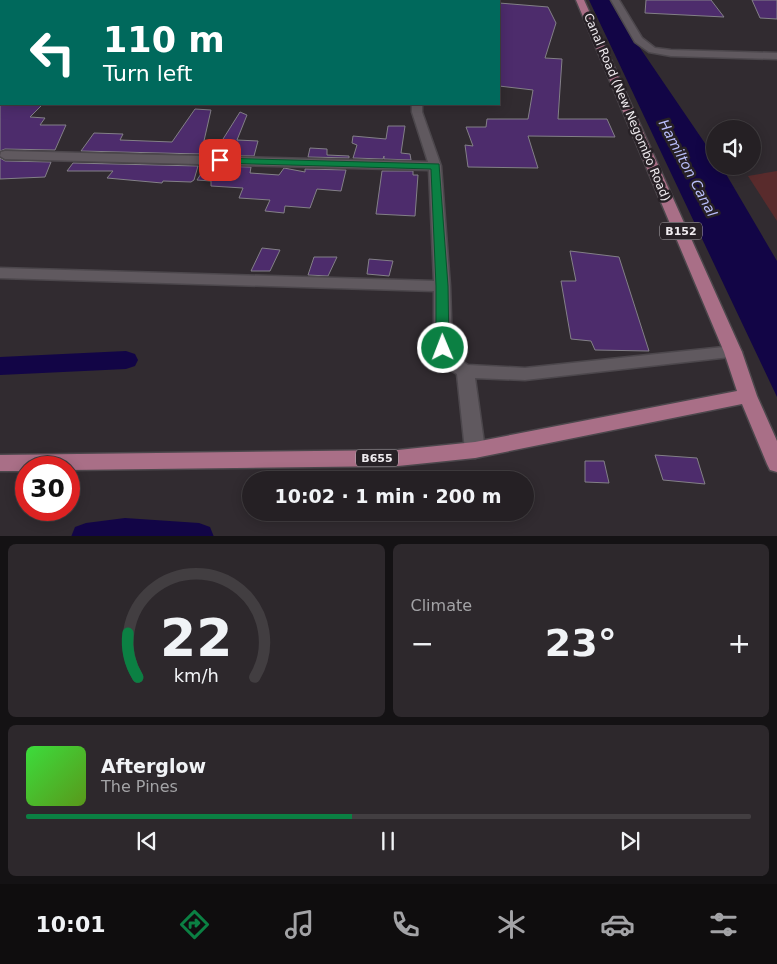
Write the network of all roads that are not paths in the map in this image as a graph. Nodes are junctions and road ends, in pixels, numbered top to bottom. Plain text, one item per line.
1 (580, 0) edge
2 (615, 0) edge
3 (777, 56) edge
4 (417, 105) edge
5 (6, 155) dead end
6 (436, 166) junction
7 (0, 273) edge
8 (442, 286) junction
9 (733, 352) junction
10 (465, 371) junction
11 (748, 396) junction
12 (475, 450) junction
13 (0, 463) edge
14 (777, 464) edge

1 - 9 main road, Canal Road (New Negombo Road) / B152
2 - 3 street
4 - 6 street
5 - 6 street
6 - 8 street
7 - 8 street
8 - 10 street
9 - 10 street
9 - 11 main road, Canal Road (New Negombo Road) / B152
10 - 12 street
11 - 12 main road, B655
11 - 14 main road, Canal Road (New Negombo Road) / B152
12 - 13 main road, B655

